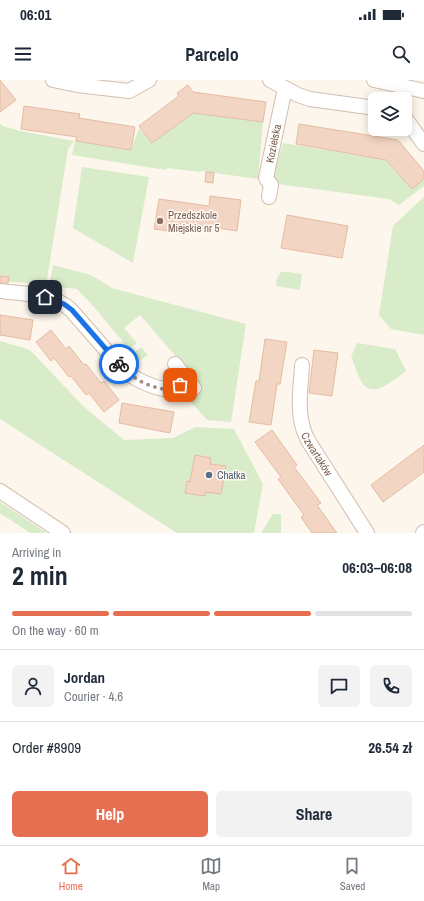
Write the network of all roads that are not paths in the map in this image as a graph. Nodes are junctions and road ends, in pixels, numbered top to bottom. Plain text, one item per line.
1 (53, 80) edge
2 (149, 80) edge
3 (270, 80) edge
4 (374, 80) edge
5 (285, 88) junction
6 (424, 91) edge
7 (402, 92) edge
8 (412, 92) edge
9 (368, 107) edge
10 (412, 128) edge
11 (424, 144) edge
12 (269, 197) dead end
13 (0, 291) edge
14 (174, 364) dead end
15 (302, 365) dead end
16 (0, 491) edge
17 (63, 533) edge
18 (367, 533) edge

1 - 2 street
3 - 5 street
4 - 7 street
5 - 9 street
5 - 12 street, Kozielska
6 - 8 street
10 - 11 street
13 - 14 street
15 - 18 street, Czwartaków
16 - 17 street

